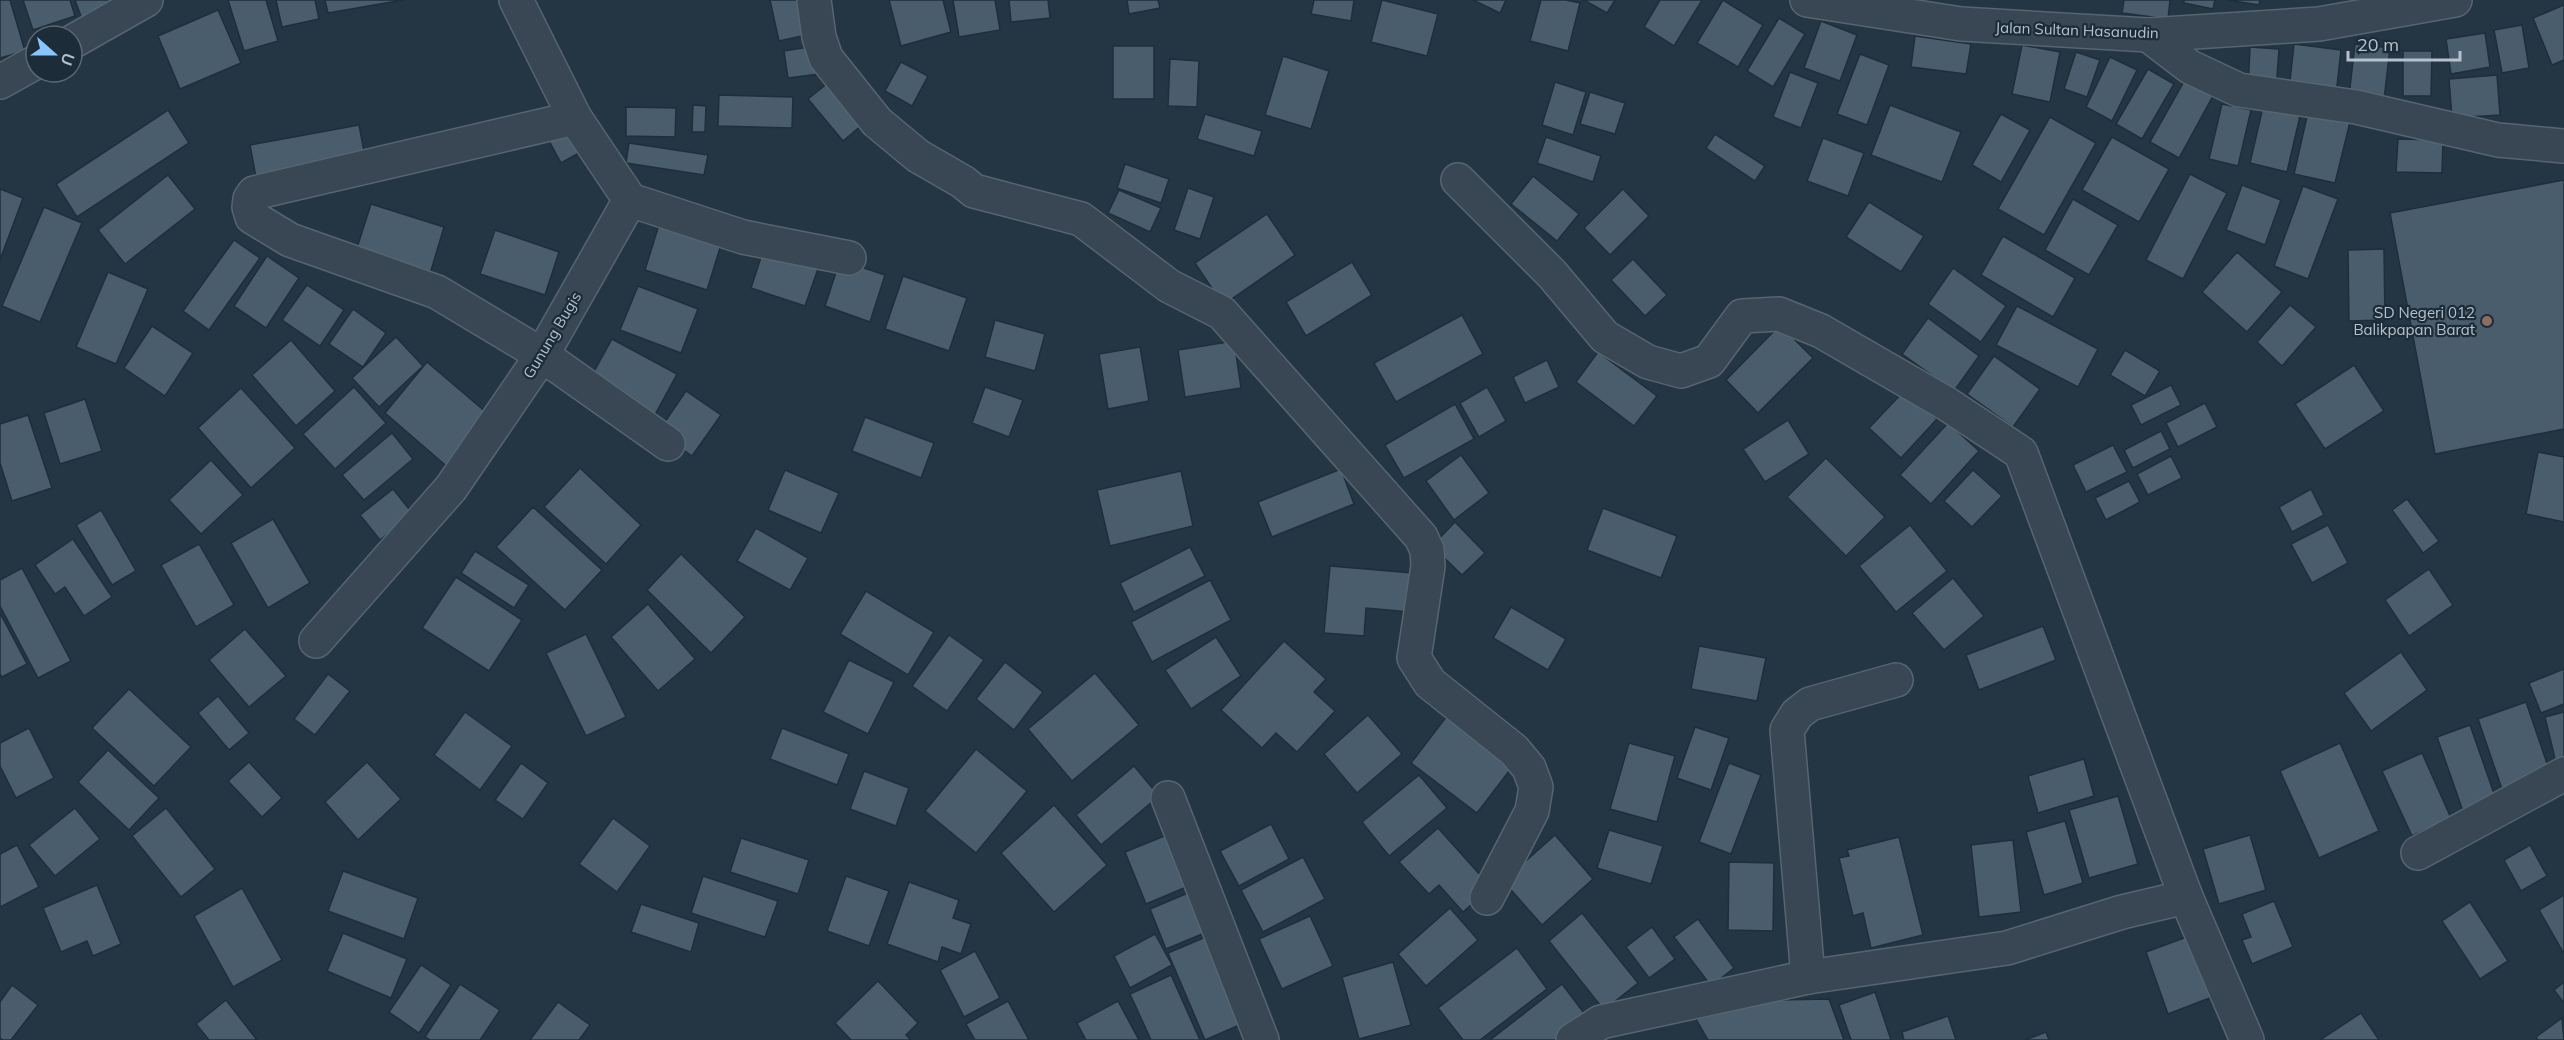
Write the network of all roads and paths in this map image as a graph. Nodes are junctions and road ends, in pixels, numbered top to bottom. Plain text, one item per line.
1 (146, 0) edge
2 (516, 0) edge
3 (814, 0) edge
4 (1807, 0) edge
5 (2455, 0) edge
6 (2361, 8) edge
7 (84, 35) edge
8 (2148, 35) junction
9 (24, 69) edge
10 (0, 82) edge
11 (575, 118) junction
12 (2564, 146) edge
13 (1458, 180) dead end
14 (630, 200) junction
15 (849, 258) dead end
16 (542, 355) junction
17 (668, 444) dead end
18 (316, 641) dead end
19 (1896, 680) dead end
20 (2564, 774) edge
21 (1168, 798) dead end
22 (2418, 854) dead end
23 (2186, 897) junction
24 (1486, 898) dead end
25 (1808, 977) junction
26 (1262, 1040) edge
27 (1573, 1040) edge
28 (2247, 1040) edge

1 - 7 street
2 - 11 street
3 - 24 street
4 - 8 street, Jalan Sultan Hasanudin
5 - 6 street, Jalan Sultan Hasanudin
6 - 8 street, Jalan Sultan Hasanudin
8 - 12 street
9 - 10 street
11 - 14 street
11 - 16 street
13 - 23 street
14 - 15 street
14 - 16 street, Gunung Bugis
16 - 17 street
16 - 18 street, Gunung Bugis
19 - 25 street
20 - 22 street
21 - 26 street
23 - 25 street
23 - 28 street
25 - 27 street

